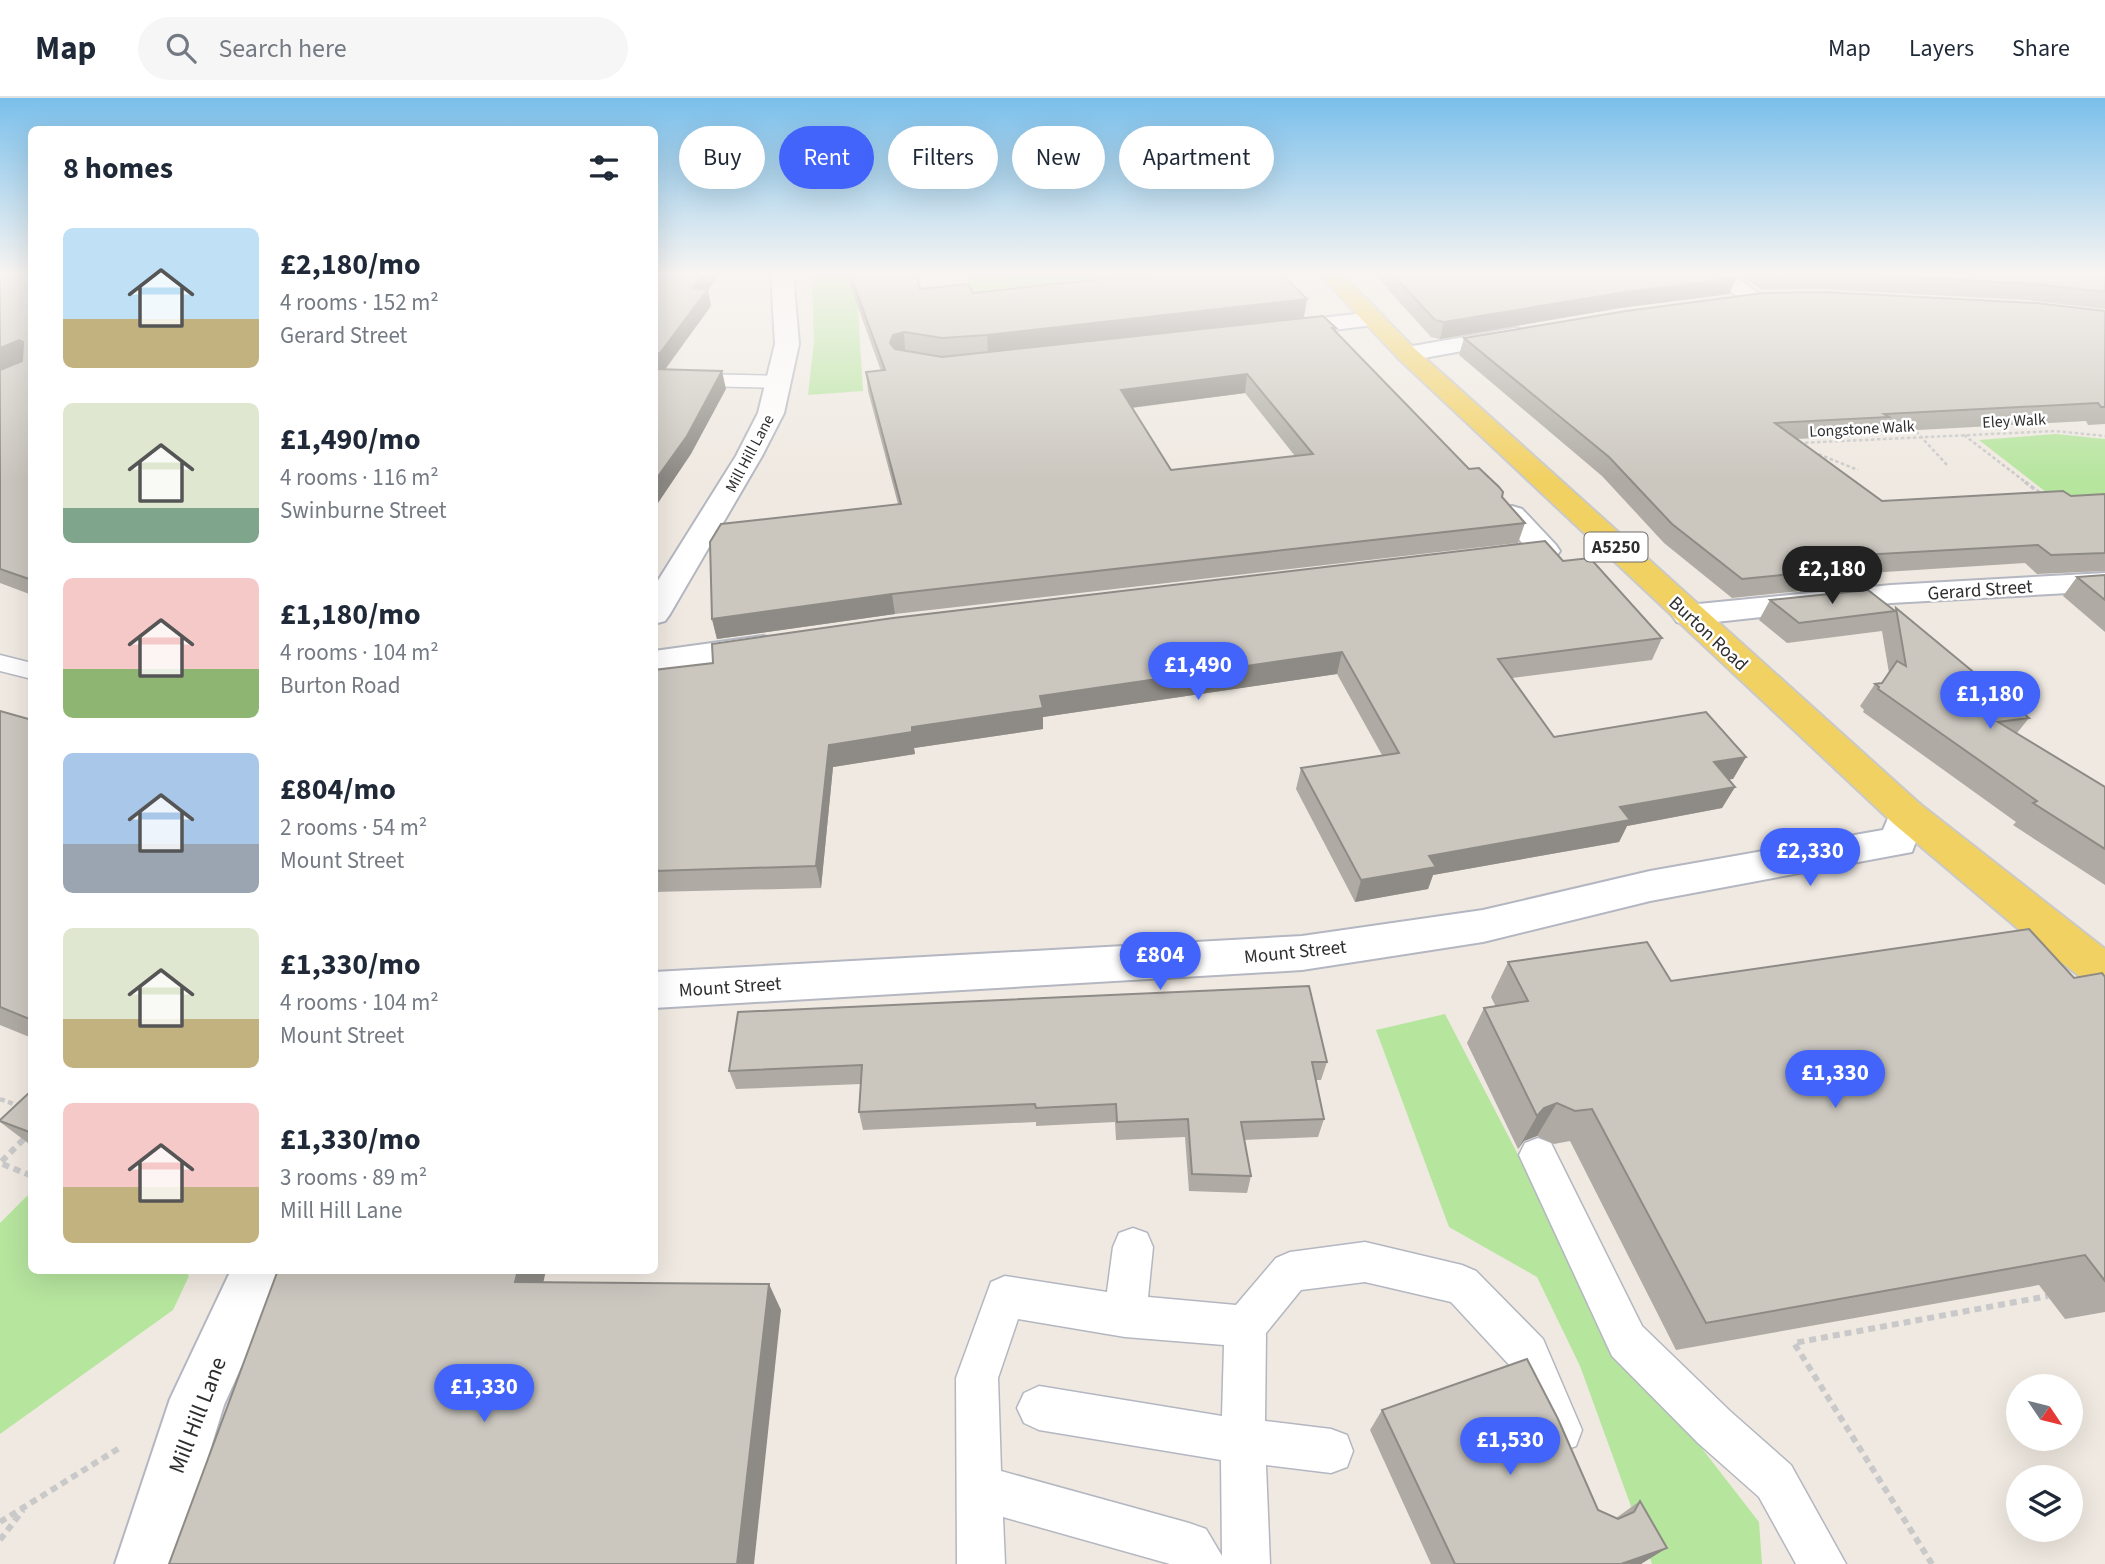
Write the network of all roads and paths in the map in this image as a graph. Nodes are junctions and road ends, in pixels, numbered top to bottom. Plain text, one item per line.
1 (787, 342) edge
2 (1396, 342) edge
3 (1475, 342) edge
4 (1407, 354) junction
5 (658, 379) edge
6 (780, 382) junction
7 (1904, 420) edge
8 (1963, 435) junction
9 (2105, 436) edge
10 (1924, 437) junction
11 (1948, 467) dead end
12 (1858, 470) dead end
13 (2050, 501) edge
14 (1512, 515) edge
15 (1480, 557) edge
16 (2105, 582) edge
17 (658, 607) edge
18 (1688, 615) junction
19 (788, 642) edge
20 (658, 661) edge
21 (0, 663) edge
22 (28, 670) edge
23 (1907, 814) junction
24 (2105, 972) edge
25 (658, 990) edge
26 (0, 1099) edge
27 (28, 1109) edge
28 (28, 1135) edge
29 (1538, 1154) edge
30 (28, 1174) edge
31 (1133, 1247) dead end
32 (257, 1274) edge
33 (2048, 1296) edge
34 (1125, 1316) junction
35 (1245, 1326) junction
36 (1039, 1408) dead end
37 (1243, 1440) junction
38 (129, 1442) dead end
39 (1331, 1451) dead end
40 (1574, 1462) edge
41 (979, 1488) junction
42 (26, 1506) junction
43 (0, 1522) edge
44 (0, 1540) edge
45 (145, 1564) edge
46 (981, 1564) edge
47 (1202, 1564) edge
48 (1246, 1564) edge
49 (1822, 1564) edge
50 (1932, 1564) edge

1 - 6 street, Mill Hill Lane
2 - 4 main road, Burton Road / A5250
3 - 4 street
4 - 18 main road, Burton Road / A5250
5 - 6 lane
6 - 17 street, Mill Hill Lane
7 - 10 path, Longstone Walk
8 - 9 path, Eley Walk
8 - 10 path, Eley Walk
8 - 13 path
10 - 11 path
10 - 12 path, Longstone Walk
14 - 15 street
16 - 18 street, Gerard Street
18 - 23 main road, Burton Road / A5250
19 - 20 street
21 - 22 lane
23 - 24 main road, Burton Road / A5250
23 - 25 street, Mount Street
26 - 27 path
28 - 30 path
29 - 49 lane
31 - 34 lane
32 - 45 street, Mill Hill Lane
33 - 50 path
34 - 35 lane
34 - 41 lane
35 - 37 lane
35 - 40 lane
36 - 37 lane
37 - 39 lane
37 - 48 lane
38 - 42 path
41 - 46 lane
41 - 47 lane
42 - 43 path
42 - 44 path

